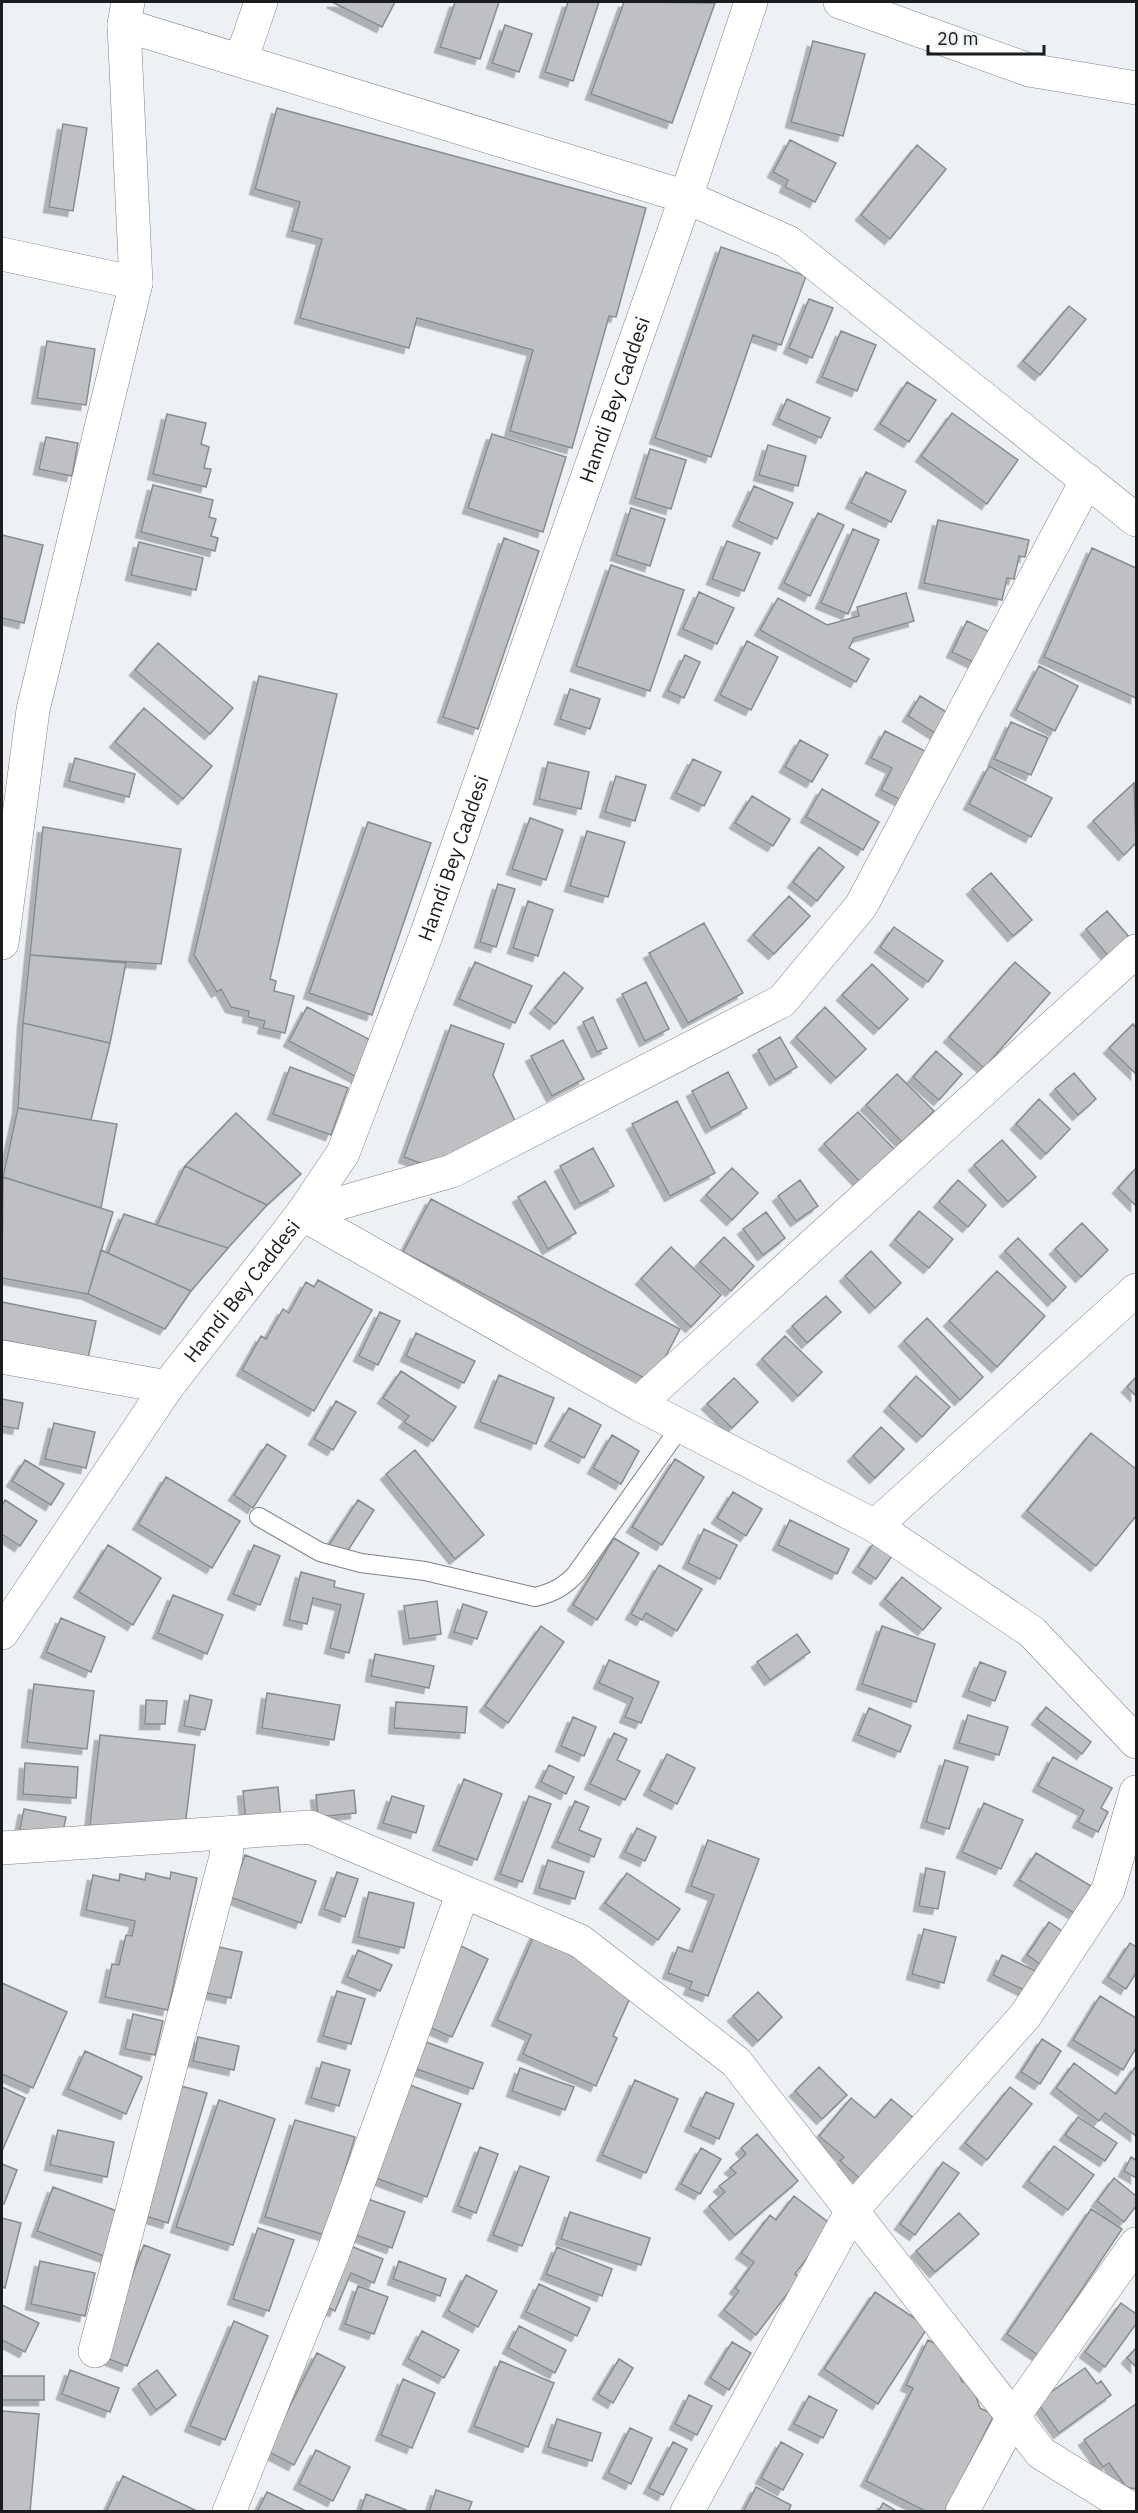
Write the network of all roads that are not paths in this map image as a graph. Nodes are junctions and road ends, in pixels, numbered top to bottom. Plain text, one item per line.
1 (261, 2) edge
2 (750, 2) edge
3 (840, 2) edge
4 (126, 13) edge
5 (241, 60) junction
6 (1137, 88) edge
7 (686, 197) junction
8 (2, 254) edge
9 (136, 283) junction
10 (1087, 480) junction
11 (1137, 520) edge
12 (2, 943) edge
13 (1137, 951) edge
14 (302, 1214) junction
15 (1137, 1290) edge
16 (2, 1357) edge
17 (167, 1387) junction
18 (638, 1404) junction
19 (681, 1426) junction
20 (259, 1517) dead end
21 (875, 1526) junction
22 (2, 1633) edge
23 (1137, 1742) edge
24 (1137, 1792) edge
25 (228, 1833) junction
26 (2, 1848) edge
27 (463, 1892) junction
28 (854, 2209) junction
29 (1137, 2244) edge
30 (95, 2351) dead end
31 (1013, 2417) junction
32 (229, 2511) edge
33 (687, 2511) edge
34 (962, 2511) edge
35 (1136, 2511) edge

1 - 5 street
2 - 7 street, Hamdi Bey Caddesi
3 - 6 street
4 - 5 street
4 - 9 street
5 - 7 street
7 - 10 street
7 - 14 street, Hamdi Bey Caddesi
8 - 9 street
9 - 12 street
10 - 11 street
10 - 14 street
13 - 18 street
14 - 17 street, Hamdi Bey Caddesi
14 - 18 street
15 - 21 street
16 - 17 street
17 - 22 street, Hamdi Bey Caddesi
18 - 19 street
19 - 20 lane
19 - 21 street
21 - 23 street
24 - 28 street
25 - 26 street
25 - 27 street
25 - 30 street
27 - 28 street
27 - 32 street
28 - 31 street
28 - 33 street
29 - 31 street
31 - 34 street
31 - 35 street

